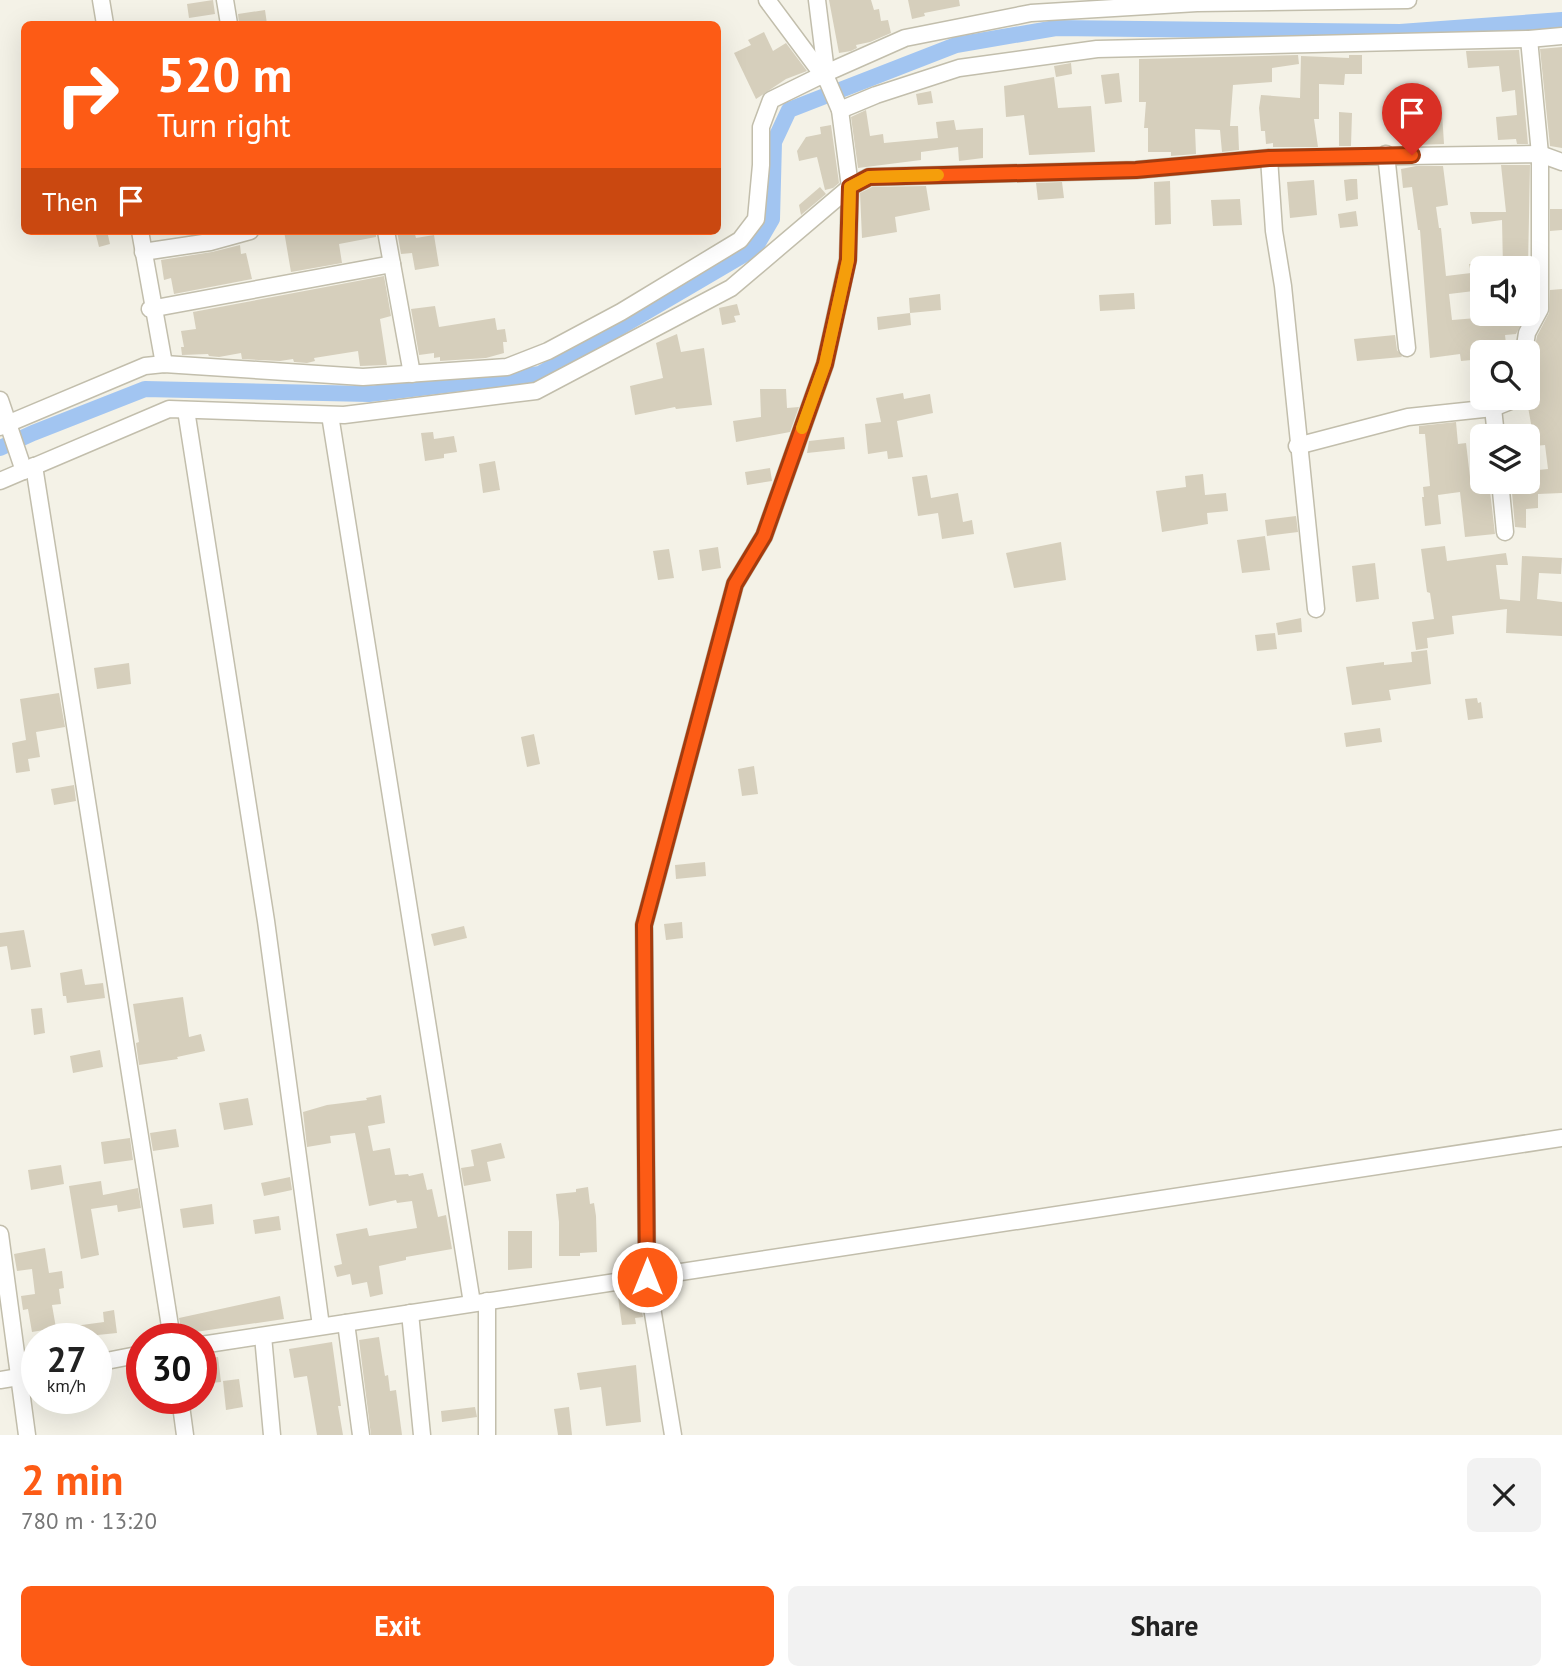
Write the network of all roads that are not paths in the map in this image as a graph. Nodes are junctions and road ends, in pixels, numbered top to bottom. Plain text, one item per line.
1 (101, 0) edge
2 (225, 0) edge
3 (767, 0) edge
4 (817, 0) edge
5 (1408, 0) edge
6 (105, 21) edge
7 (228, 21) edge
8 (1562, 36) edge
9 (1529, 39) junction
10 (827, 80) junction
11 (840, 110) junction
12 (1540, 154) junction
13 (1386, 155) junction
14 (1269, 158) junction
15 (1562, 163) edge
16 (850, 187) junction
17 (141, 235) edge
18 (235, 235) edge
19 (387, 235) edge
20 (144, 252) junction
21 (392, 264) junction
22 (152, 309) junction
23 (1526, 340) edge
24 (1407, 348) dead end
25 (164, 364) junction
26 (412, 374) junction
27 (0, 400) edge
28 (186, 410) junction
29 (1472, 410) edge
30 (330, 415) junction
31 (4, 425) edge
32 (1297, 446) junction
33 (29, 469) junction
34 (0, 481) edge
35 (1501, 494) edge
36 (1505, 533) dead end
37 (1316, 609) dead end
38 (1562, 1138) edge
39 (0, 1234) edge
40 (647, 1277) junction
41 (479, 1302) junction
42 (410, 1313) junction
43 (169, 1323) edge
44 (346, 1323) junction
45 (321, 1326) junction
46 (263, 1336) junction
47 (217, 1343) edge
48 (20, 1377) junction
49 (0, 1380) edge
50 (182, 1414) edge
51 (27, 1435) edge
52 (185, 1435) edge
53 (272, 1435) edge
54 (361, 1435) edge
55 (422, 1435) edge
56 (487, 1435) edge
57 (673, 1435) edge

1 - 6 street
2 - 7 street
3 - 10 street
4 - 10 street
5 - 10 street
8 - 9 street
9 - 11 street
9 - 12 street
10 - 11 street
10 - 26 street
11 - 16 street
12 - 13 street
12 - 15 street
12 - 23 street
13 - 14 street
13 - 24 street
14 - 16 street
14 - 32 street
16 - 30 street
16 - 40 street
17 - 20 street
18 - 20 street
19 - 21 street
20 - 22 street
21 - 22 street
21 - 26 street
22 - 25 street
25 - 26 street
25 - 31 street
27 - 31 street
28 - 30 street
28 - 33 street
28 - 45 street
29 - 32 street
30 - 41 street
31 - 33 street
32 - 37 street
33 - 34 street
33 - 43 street
35 - 36 street
38 - 40 street
39 - 48 street
40 - 41 street
40 - 57 street
41 - 42 street
41 - 56 street
42 - 44 street
42 - 55 street
44 - 45 street
44 - 54 street
45 - 46 street
46 - 47 street
46 - 53 street
48 - 49 street
48 - 51 street
50 - 52 street

